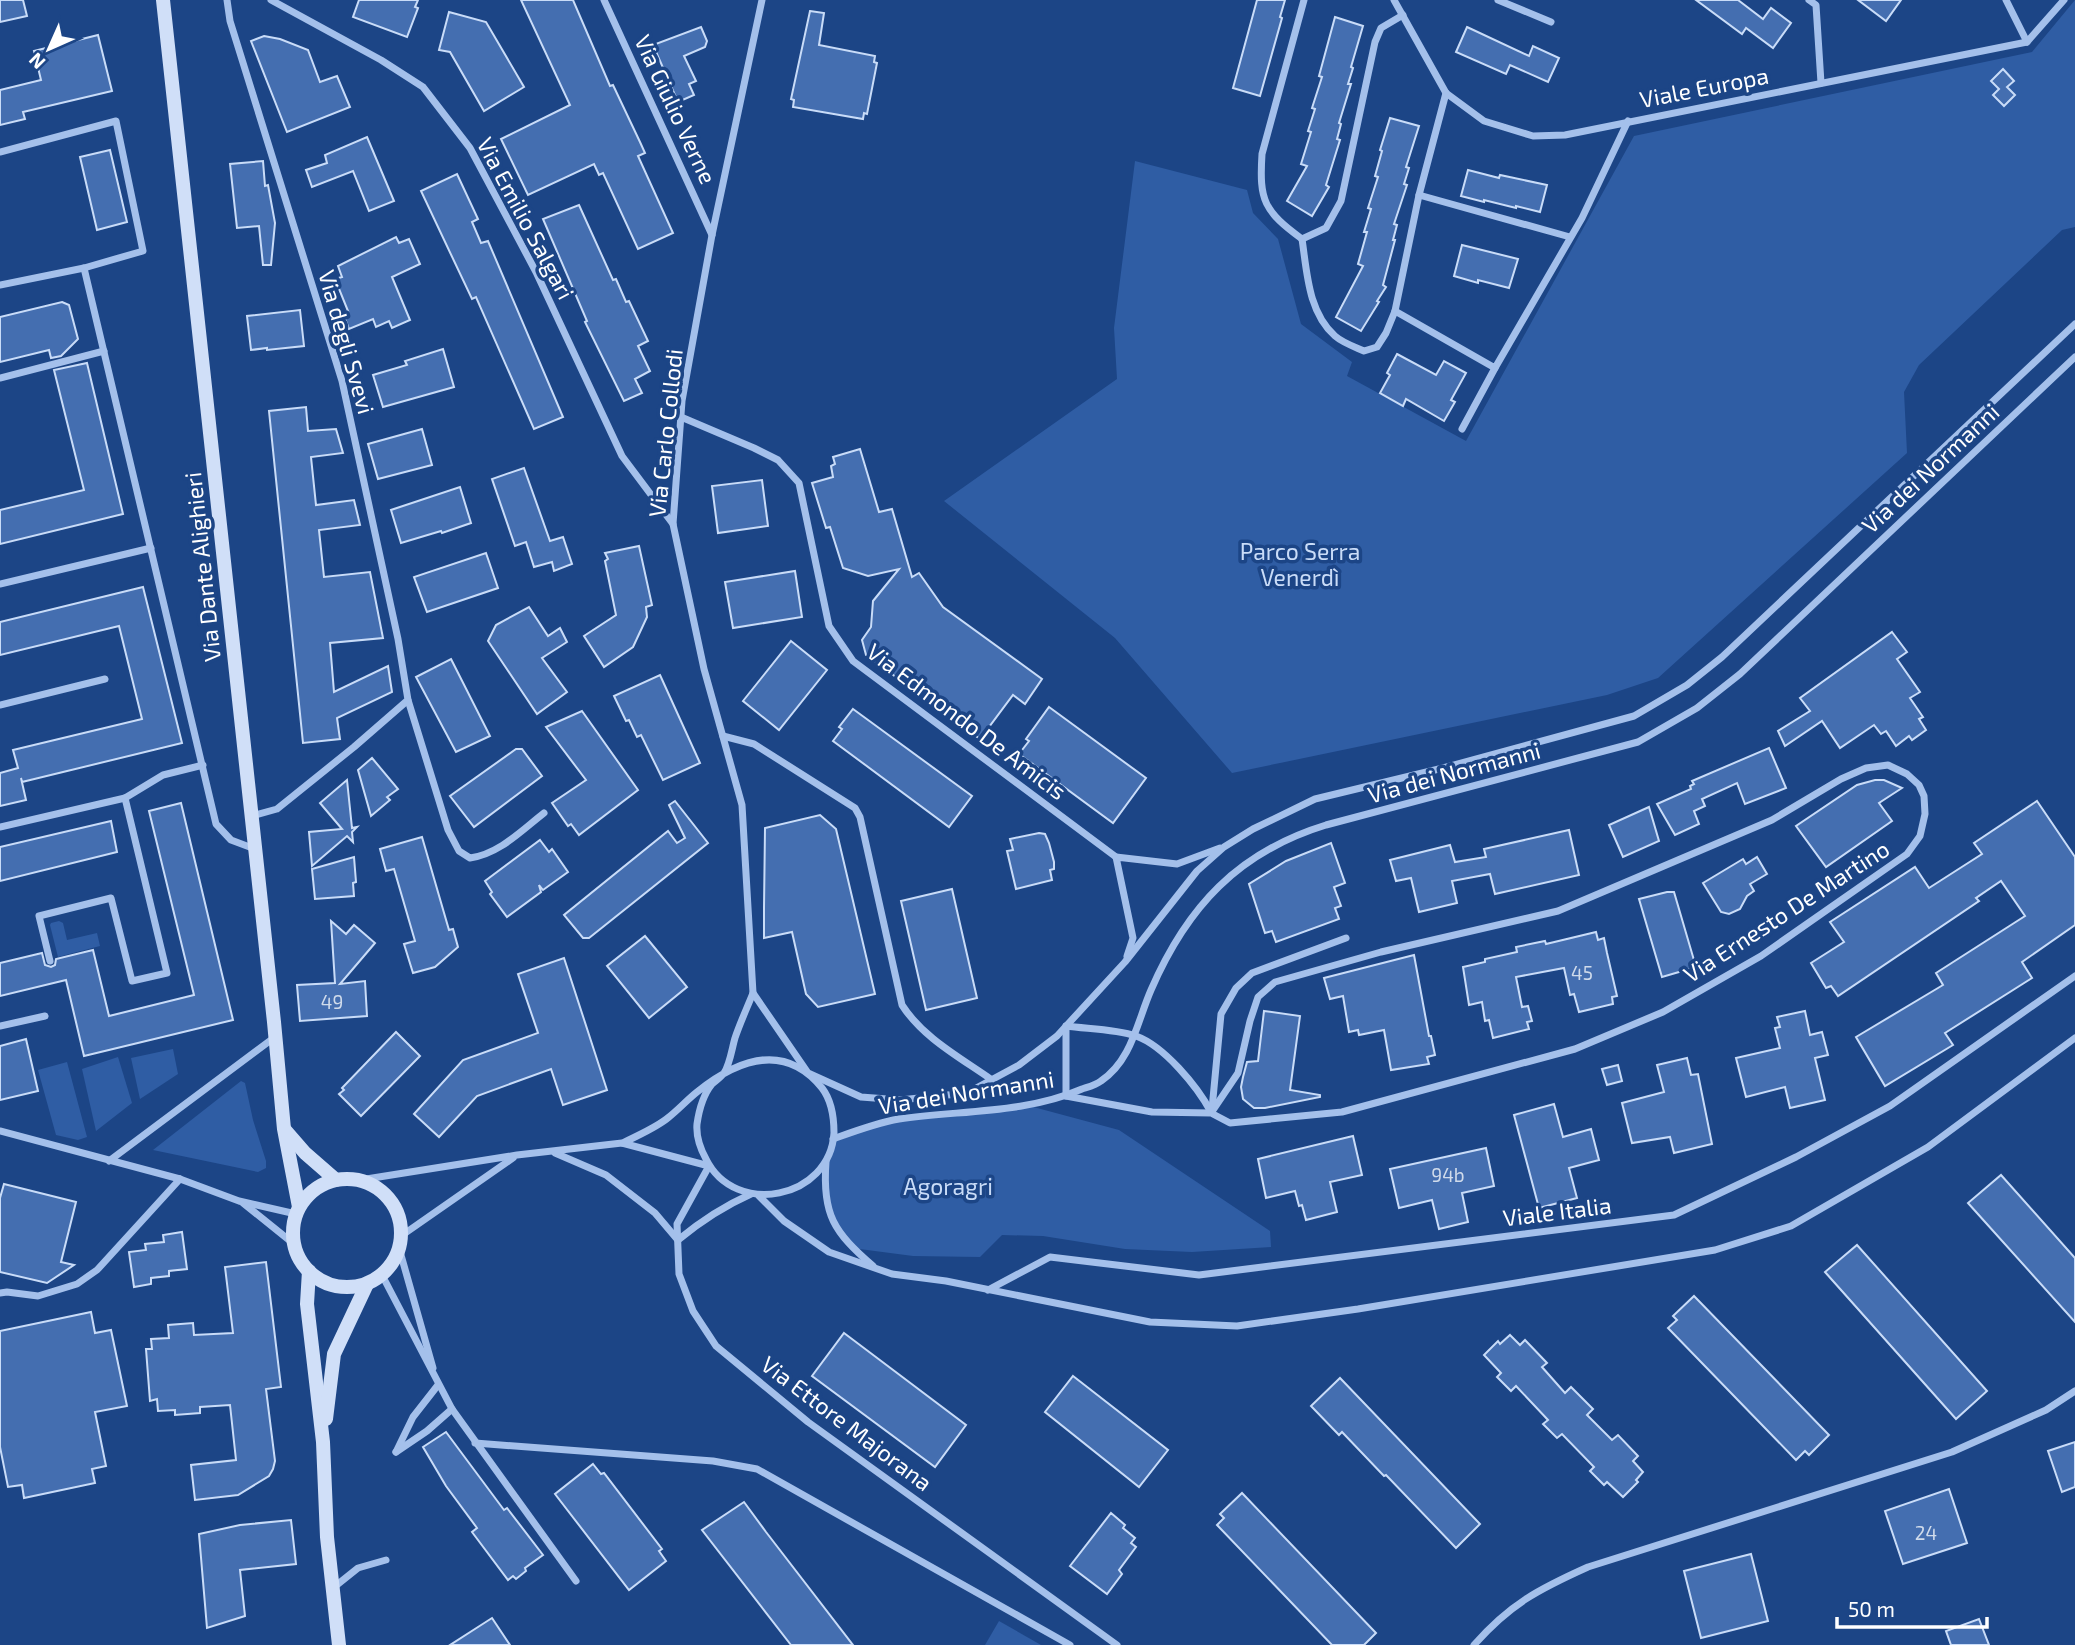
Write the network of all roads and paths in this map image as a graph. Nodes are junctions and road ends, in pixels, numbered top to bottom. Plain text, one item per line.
1 (163, 0) edge
2 (227, 0) edge
3 (604, 0) edge
4 (762, 0) edge
5 (1304, 0) edge
6 (1394, 0) edge
7 (1498, 0) edge
8 (1809, 0) edge
9 (2006, 0) edge
10 (276, 1) edge
11 (2060, 1) edge
12 (1402, 15) junction
13 (1551, 22) dead end
14 (2027, 42) junction
15 (1821, 83) junction
16 (1446, 93) junction
17 (1628, 121) junction
18 (0, 152) edge
19 (1419, 195) junction
20 (712, 235) junction
21 (1570, 237) junction
22 (1303, 239) junction
23 (84, 268) junction
24 (0, 285) edge
25 (1395, 311) junction
26 (2075, 324) edge
27 (104, 351) junction
28 (2075, 358) edge
29 (1495, 369) junction
30 (0, 378) edge
31 (681, 417) junction
32 (1462, 429) dead end
33 (673, 524) junction
34 (151, 548) junction
35 (0, 584) edge
36 (105, 679) dead end
37 (408, 700) junction
38 (0, 705) edge
39 (723, 736) junction
40 (203, 765) junction
41 (125, 798) junction
42 (544, 813) dead end
43 (252, 816) junction
44 (0, 827) edge
45 (1224, 847) junction
46 (256, 850) junction
47 (1116, 857) junction
48 (1346, 937) dead end
49 (50, 961) dead end
50 (1125, 962) junction
51 (2075, 976) edge
52 (752, 993) junction
53 (46, 1016) dead end
54 (1066, 1026) junction
55 (0, 1027) edge
56 (1135, 1035) junction
57 (275, 1037) junction
58 (2075, 1038) edge
59 (724, 1072) junction
60 (808, 1073) junction
61 (992, 1080) junction
62 (1066, 1096) junction
63 (1211, 1113) junction
64 (284, 1129) junction
65 (0, 1131) edge
66 (833, 1139) junction
67 (622, 1143) junction
68 (552, 1151) junction
69 (517, 1156) junction
70 (826, 1160) junction
71 (109, 1161) junction
72 (709, 1166) junction
73 (180, 1179) junction
74 (336, 1180) junction
75 (360, 1180) junction
76 (756, 1195) junction
77 (239, 1200) junction
78 (298, 1210) junction
79 (678, 1240) junction
80 (400, 1242) junction
81 (294, 1244) junction
82 (876, 1269) junction
83 (309, 1271) junction
84 (382, 1275) junction
85 (367, 1283) junction
86 (988, 1291) junction
87 (0, 1293) edge
88 (438, 1385) junction
89 (2075, 1391) edge
90 (452, 1409) junction
91 (323, 1442) junction
92 (475, 1443) junction
93 (386, 1560) dead end
94 (576, 1581) dead end
95 (333, 1588) junction
96 (340, 1645) edge
97 (1070, 1645) edge
98 (1116, 1645) edge
99 (1474, 1645) edge

1 - 43 main road, Via Dante Alighieri
2 - 37 street, Via degli Svevi
3 - 20 street, Via Giulio Verne
4 - 20 street, Via Carlo Collodi
5 - 22 street
6 - 12 street, Viale Europa
7 - 13 street
8 - 15 street
9 - 14 street
10 - 33 street, Via Emilio Salgari
11 - 14 street
12 - 16 street, Viale Europa
12 - 22 street
14 - 15 street, Viale Europa
15 - 17 street, Viale Europa
16 - 17 street, Viale Europa
16 - 19 street
17 - 21 street
18 - 23 street
19 - 21 street
19 - 25 street
20 - 31 street, Via Carlo Collodi
21 - 29 street
22 - 25 street
23 - 24 street
23 - 27 street
25 - 29 street
26 - 45 street, Via dei Normanni
27 - 30 street
27 - 34 street
28 - 56 street, Via dei Normanni
29 - 32 street
31 - 33 street, Via Carlo Collodi
31 - 47 street, Via Edmondo De Amicis
33 - 39 street, Via Carlo Collodi
34 - 35 street
34 - 40 street
36 - 38 street
37 - 42 street, Via degli Svevi
37 - 43 street
39 - 52 street, Via Carlo Collodi
39 - 61 street
40 - 41 street
40 - 46 street
41 - 44 street
41 - 49 street
43 - 46 main road, Via Dante Alighieri
45 - 47 street
45 - 50 street, Via dei Normanni
46 - 57 main road, Via Dante Alighieri
47 - 50 street
48 - 63 street
50 - 54 street, Via dei Normanni
51 - 86 street, Viale Italia
52 - 59 street
52 - 60 street
53 - 55 street
54 - 56 street
54 - 61 street, Via dei Normanni
54 - 62 street
56 - 62 street, Via dei Normanni
56 - 63 street
57 - 64 main road, Via Dante Alighieri
57 - 71 street
58 - 86 street
59 - 60 street
59 - 67 street
59 - 72 street
60 - 61 street, Via dei Normanni
60 - 66 street
62 - 63 street
62 - 66 street, Via dei Normanni
63 - 63 street, Via Ernesto De Martino
64 - 74 main road
64 - 78 main road, Via Dante Alighieri
65 - 71 street
66 - 70 street
67 - 68 street
67 - 72 street
68 - 69 street
68 - 79 street
69 - 75 street
69 - 80 street
70 - 76 street
70 - 82 street
71 - 73 street
72 - 76 street
72 - 79 street, Via Ettore Majorana
73 - 77 street
73 - 87 street
74 - 75 main road
74 - 78 main road
75 - 80 main road
76 - 79 street
76 - 82 street
77 - 78 street
77 - 81 street
78 - 81 main road, Via Dante Alighieri
79 - 98 street, Via Ettore Majorana
80 - 84 main road
80 - 88 street
81 - 83 main road
82 - 86 street
83 - 85 main road
83 - 91 main road
84 - 85 main road
84 - 88 street
85 - 91 main road
88 - 90 street
88 - 90 street
89 - 99 street
90 - 92 street
91 - 95 main road
92 - 94 street
92 - 97 street
93 - 95 street
95 - 96 main road

